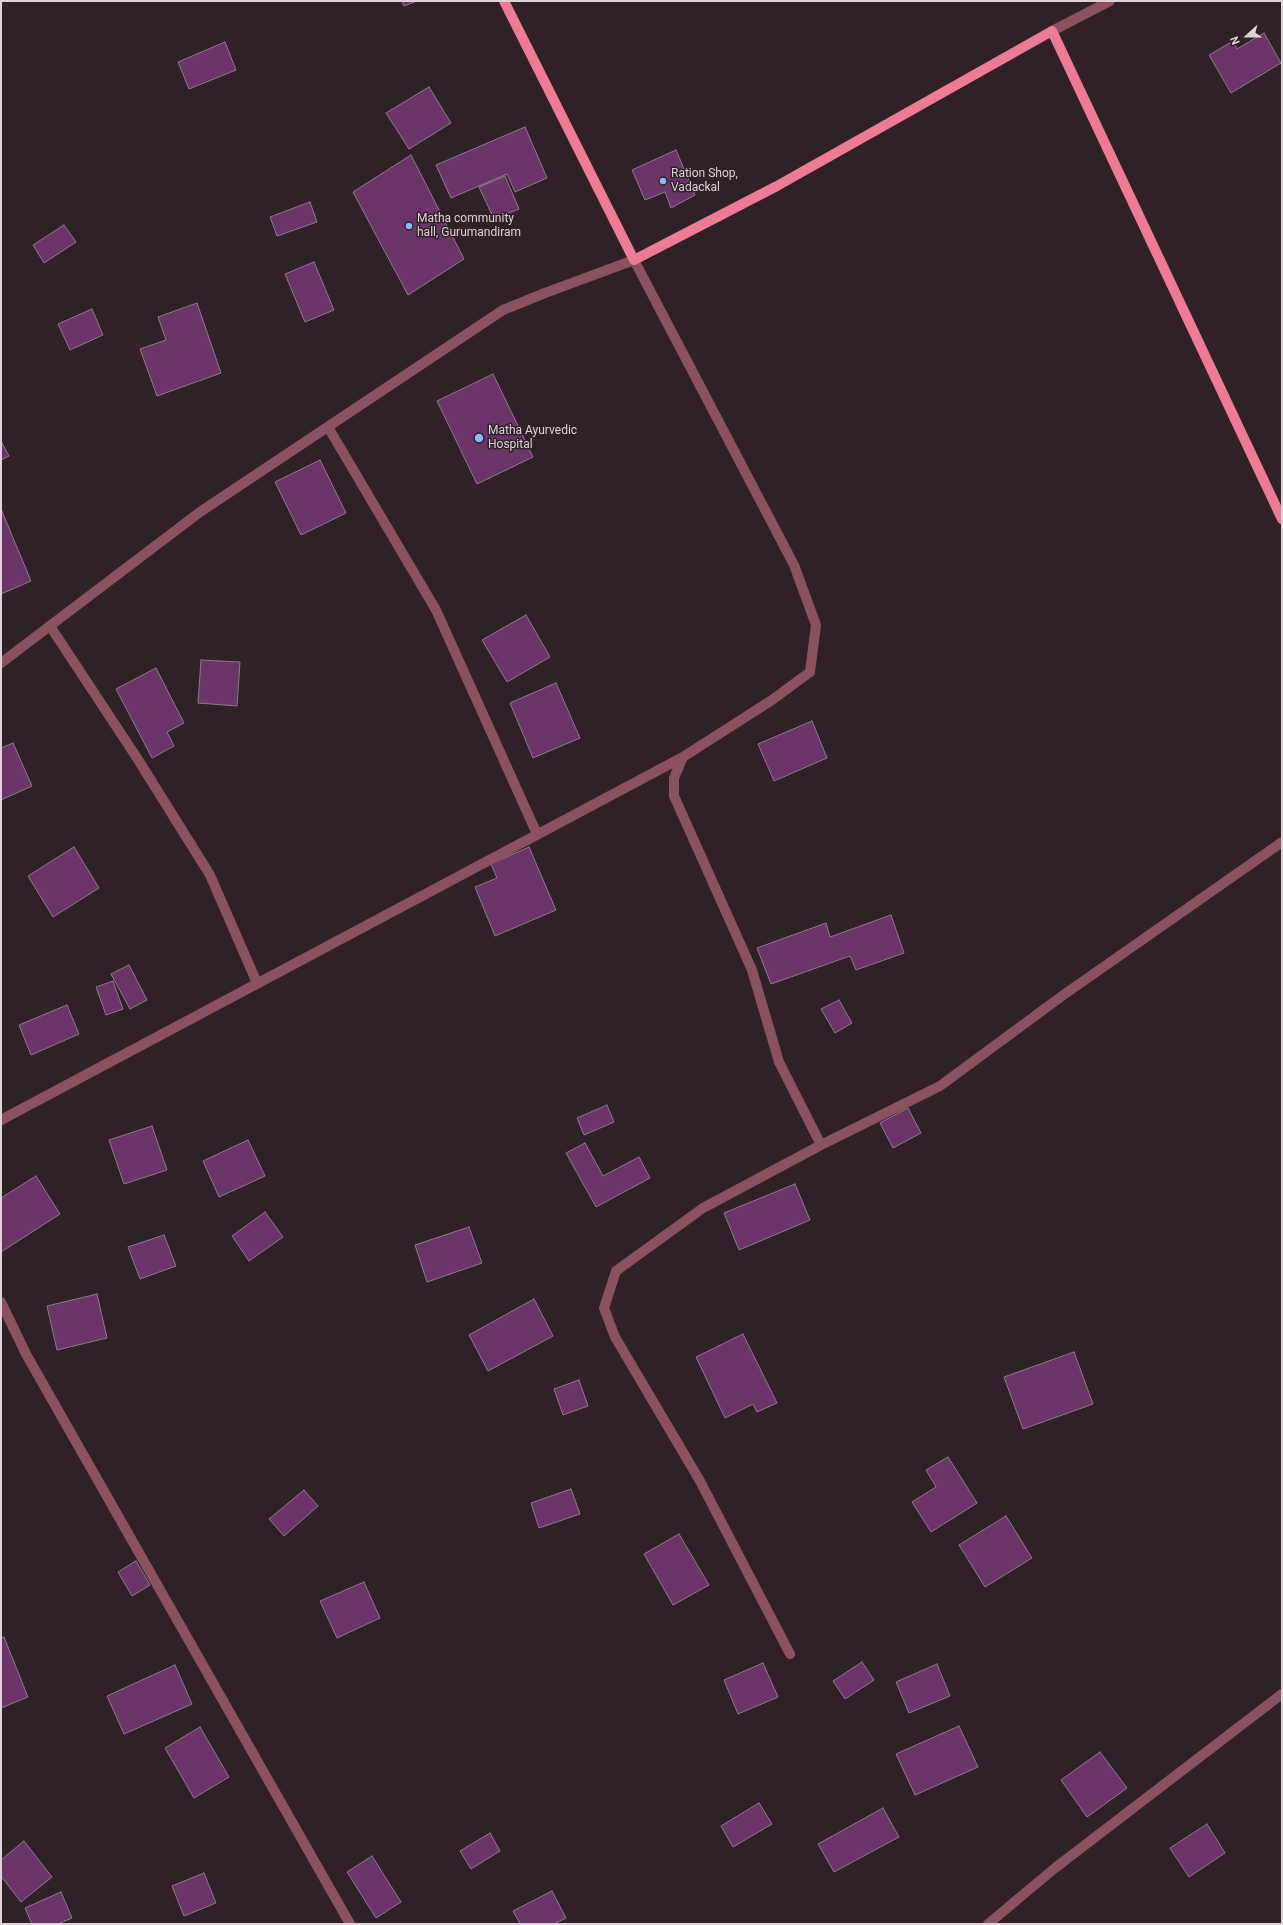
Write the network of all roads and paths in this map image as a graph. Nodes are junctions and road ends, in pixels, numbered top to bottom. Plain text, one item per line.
1 (504, 1) edge
2 (1110, 1) edge
3 (1052, 31) junction
4 (634, 260) junction
5 (328, 427) junction
6 (1279, 505) edge
7 (1282, 519) edge
8 (50, 626) junction
9 (1, 663) edge
10 (683, 757) junction
11 (537, 834) junction
12 (1282, 842) edge
13 (257, 983) junction
14 (1, 1120) edge
15 (821, 1146) junction
16 (1, 1302) edge
17 (790, 1654) dead end
18 (1282, 1694) edge
19 (350, 1924) edge
20 (988, 1924) edge

1 - 4 main road
2 - 3 street
3 - 4 main road
3 - 6 main road
4 - 5 street
4 - 10 street
5 - 8 street
5 - 11 street
6 - 7 main road
8 - 9 street
8 - 13 street
10 - 11 street
10 - 15 street
11 - 13 street
12 - 15 street
13 - 14 street
15 - 17 street
16 - 19 street
18 - 20 street

